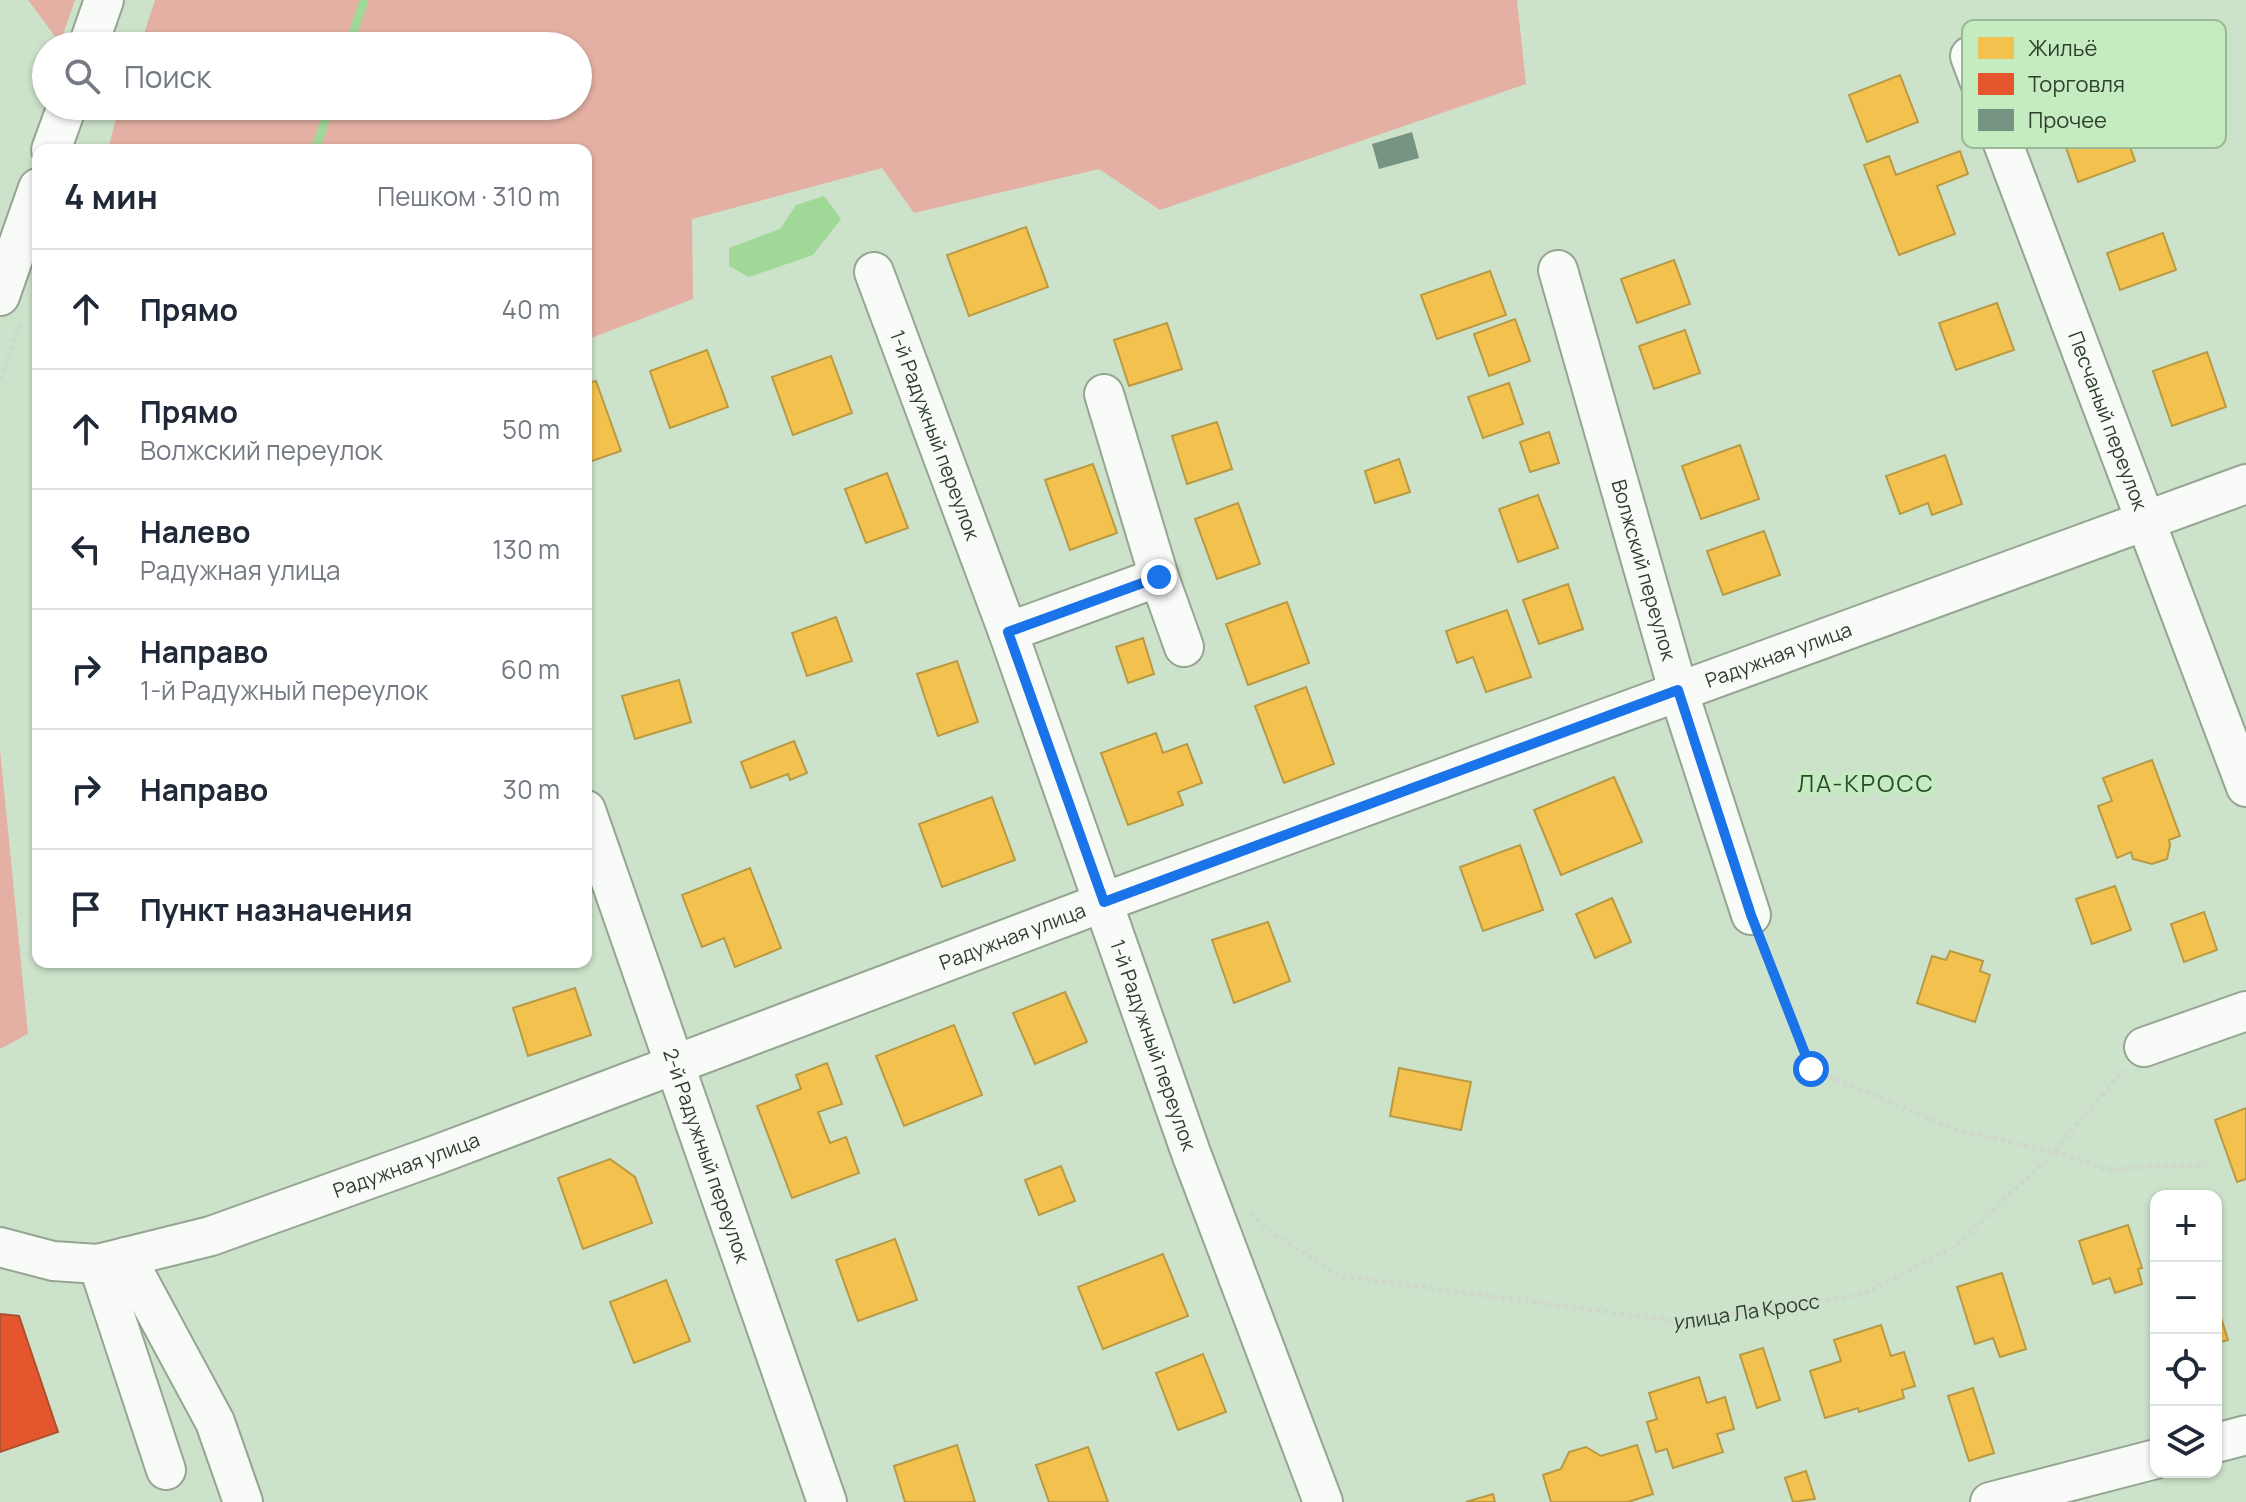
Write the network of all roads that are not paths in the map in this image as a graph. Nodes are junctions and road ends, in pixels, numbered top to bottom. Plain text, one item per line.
1 (104, 0) edge
2 (93, 32) edge
3 (62, 120) edge
4 (53, 144) edge
5 (2005, 148) edge
6 (32, 205) edge
7 (1558, 270) dead end
8 (874, 272) dead end
9 (0, 296) edge
10 (1104, 394) dead end
11 (2246, 484) edge
12 (2146, 522) junction
13 (1159, 577) junction
14 (1008, 632) junction
15 (1184, 647) dead end
16 (1678, 690) junction
17 (2246, 787) edge
18 (592, 828) edge
19 (1104, 902) junction
20 (1751, 915) road end
21 (2246, 1011) edge
22 (2144, 1047) road end
23 (673, 1066) junction
24 (0, 1247) edge
25 (112, 1261) junction
26 (2246, 1435) edge
27 (2222, 1441) edge
28 (2150, 1461) edge
29 (166, 1470) dead end
30 (243, 1502) edge
31 (827, 1502) edge
32 (1323, 1502) edge
33 (1990, 1502) edge

1 - 2 street
3 - 4 street
5 - 12 street, Песчаный переулок
6 - 9 street
7 - 16 street, Волжский переулок
8 - 14 street, 1-й Радужный переулок
10 - 13 street
11 - 12 street, Радужная улица
12 - 16 street, Радужная улица
12 - 17 street, Песчаный переулок
13 - 14 street
13 - 15 street
14 - 19 street, 1-й Радужный переулок
16 - 19 street, Радужная улица
16 - 20 street, Волжский переулок
18 - 23 street, 2-й Радужный переулок
19 - 23 street, Радужная улица
19 - 32 street, 1-й Радужный переулок
21 - 22 street
23 - 25 street, Радужная улица
23 - 31 street, 2-й Радужный переулок
24 - 25 street, Радужная улица
25 - 29 street
25 - 30 street
26 - 27 street
28 - 33 street

